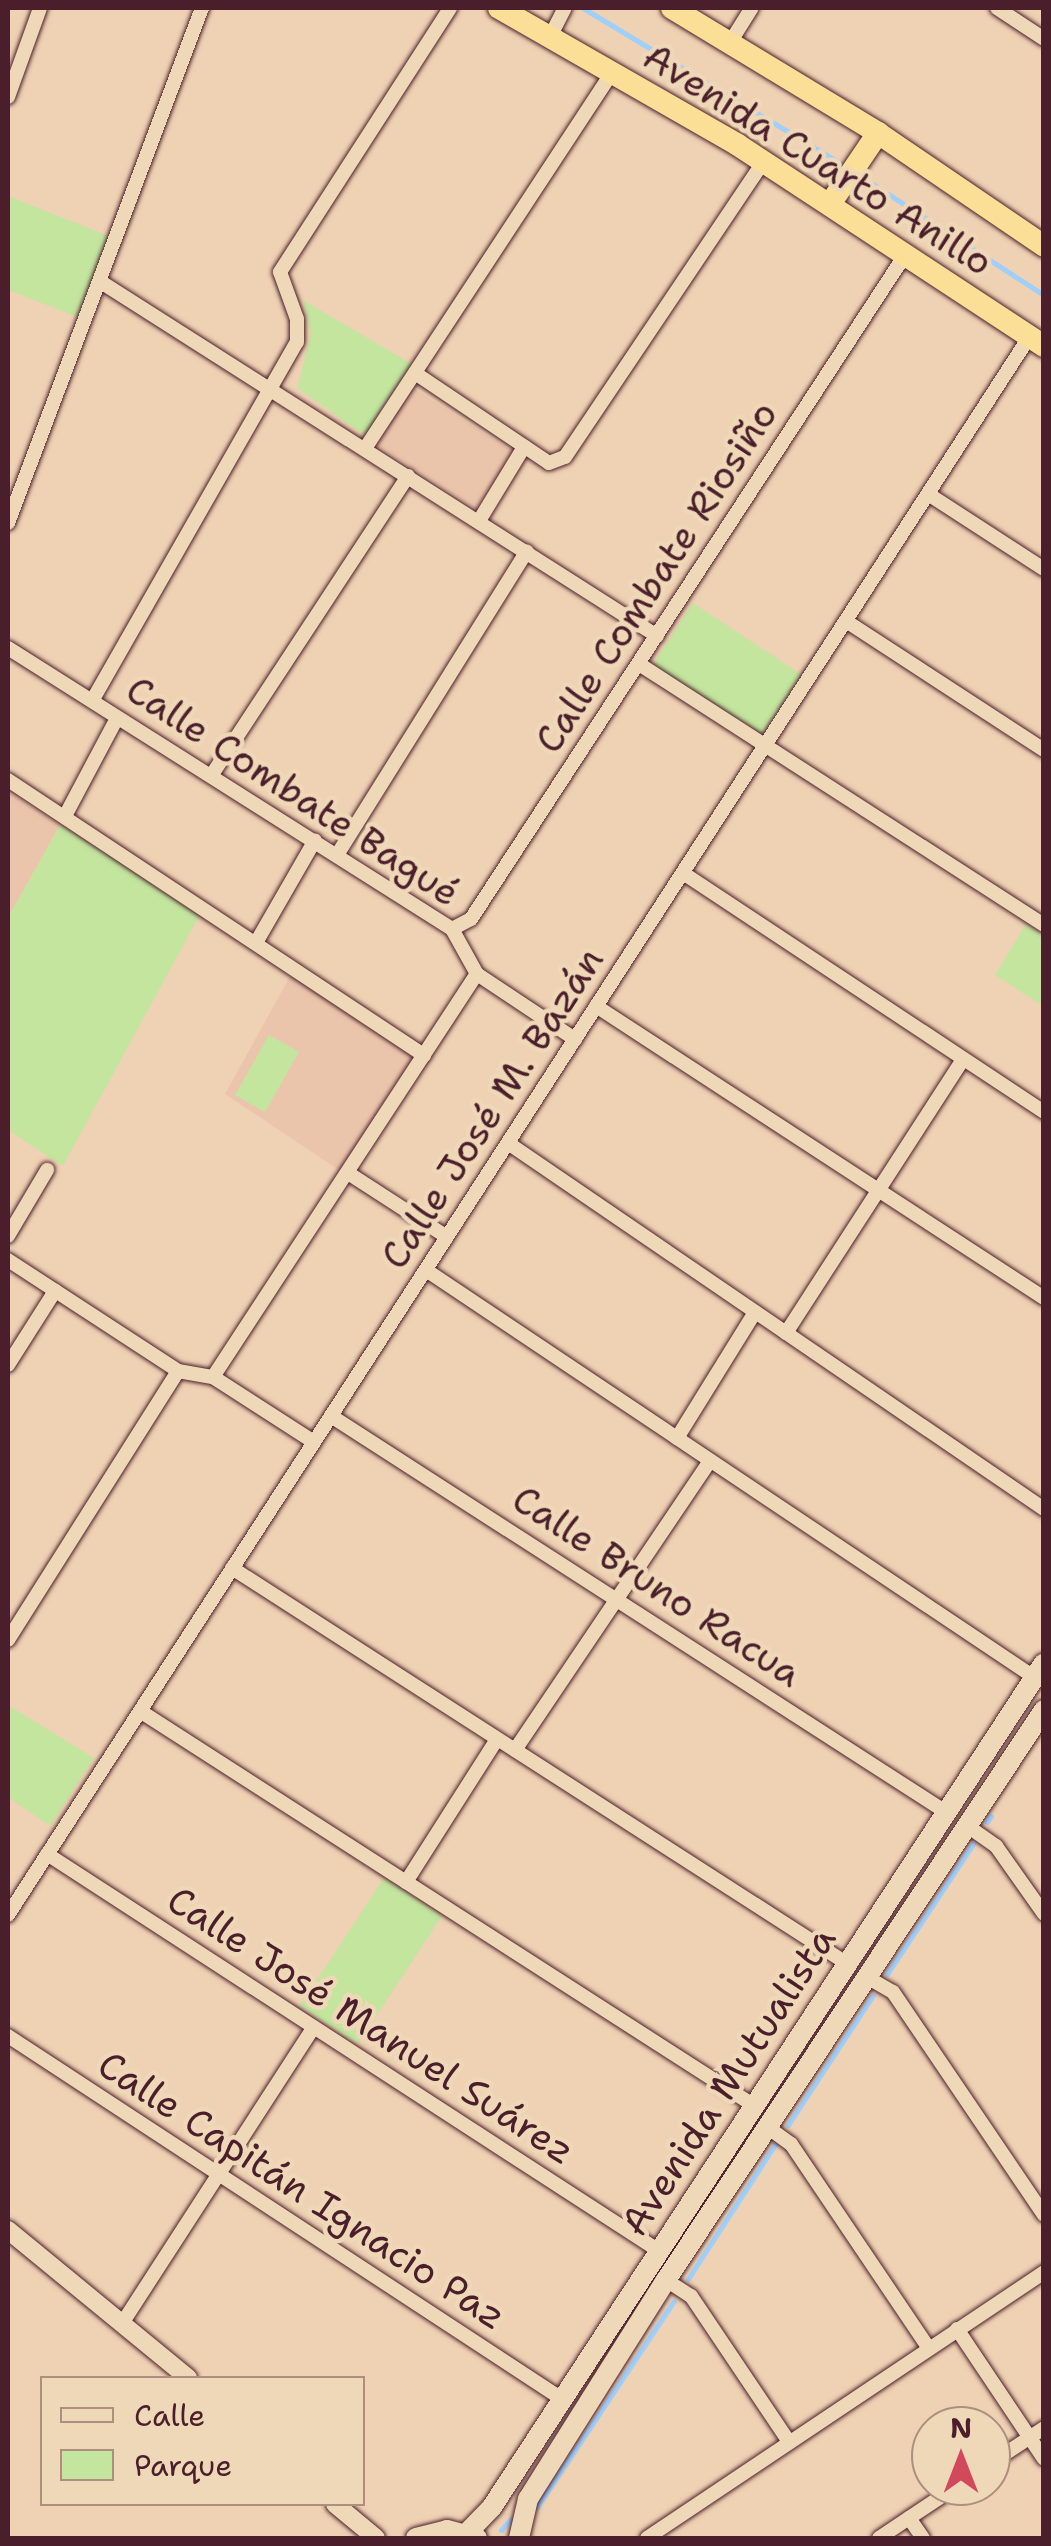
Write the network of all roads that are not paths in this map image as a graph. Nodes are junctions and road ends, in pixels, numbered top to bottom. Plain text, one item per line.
1 (202, 8) edge
2 (450, 8) edge
3 (499, 8) edge
4 (672, 8) edge
5 (752, 8) edge
6 (997, 8) edge
7 (34, 9) edge
8 (560, 19) edge
9 (1044, 39) edge
10 (731, 41) junction
11 (613, 71) junction
12 (8, 98) edge
13 (873, 140) junction
14 (763, 162) junction
15 (834, 198) junction
16 (1044, 246) edge
17 (907, 252) junction
18 (101, 282) junction
19 (1037, 341) edge
20 (415, 373) junction
21 (271, 387) junction
22 (366, 447) junction
23 (524, 448) junction
24 (408, 476) junction
25 (928, 494) junction
26 (478, 521) junction
27 (8, 523) edge
28 (527, 552) junction
29 (1044, 569) edge
30 (846, 621) junction
31 (657, 636) junction
32 (8, 648) edge
33 (639, 664) junction
34 (92, 702) junction
35 (117, 718) junction
36 (765, 746) junction
37 (1044, 750) edge
38 (211, 776) junction
39 (8, 780) edge
40 (65, 816) junction
41 (315, 840) junction
42 (337, 855) junction
43 (683, 873) junction
44 (1044, 925) edge
45 (452, 928) junction
46 (257, 941) junction
47 (477, 974) junction
48 (596, 1006) junction
49 (576, 1039) junction
50 (424, 1055) junction
51 (963, 1058) junction
52 (1044, 1112) edge
53 (508, 1143) junction
54 (47, 1170) dead end
55 (351, 1175) junction
56 (878, 1190) junction
57 (8, 1236) edge
58 (446, 1238) junction
59 (8, 1260) edge
60 (426, 1270) junction
61 (56, 1291) junction
62 (1044, 1298) edge
63 (755, 1312) junction
64 (786, 1333) junction
65 (8, 1364) edge
66 (178, 1371) junction
67 (213, 1377) junction
68 (331, 1416) junction
69 (677, 1438) junction
70 (314, 1442) junction
71 (710, 1460) junction
72 (1044, 1509) edge
73 (232, 1568) junction
74 (618, 1599) junction
75 (8, 1640) edge
76 (1039, 1670) edge
77 (1044, 1710) edge
78 (140, 1711) junction
79 (497, 1739) junction
80 (514, 1750) junction
81 (1014, 1757) junction
82 (946, 1812) junction
83 (966, 1825) junction
84 (47, 1854) junction
85 (406, 1882) junction
86 (1044, 1914) edge
87 (8, 1916) edge
88 (846, 1963) junction
89 (865, 1976) junction
90 (314, 2027) junction
91 (8, 2036) edge
92 (754, 2105) junction
93 (766, 2126) junction
94 (219, 2174) junction
95 (1044, 2215) edge
96 (8, 2230) edge
97 (659, 2251) junction
98 (1044, 2272) edge
99 (666, 2280) junction
100 (123, 2322) junction
101 (956, 2328) junction
102 (928, 2347) junction
103 (186, 2376) edge
104 (562, 2399) junction
105 (1044, 2428) edge
106 (1028, 2437) junction
107 (789, 2442) junction
108 (1011, 2449) edge
109 (1044, 2459) edge
110 (336, 2506) edge
111 (927, 2506) edge
112 (909, 2518) junction
113 (473, 2536) edge
114 (376, 2538) edge
115 (416, 2538) edge
116 (519, 2538) edge
117 (646, 2538) edge
118 (879, 2538) edge
119 (923, 2538) edge

1 - 18 street
2 - 21 street
3 - 8 highway, Avenida Cuarto Anillo
4 - 10 highway, Avenida Cuarto Anillo
5 - 10 street
6 - 9 street
7 - 12 street
8 - 11 highway, Avenida Cuarto Anillo
10 - 13 highway, Avenida Cuarto Anillo
11 - 14 highway, Avenida Cuarto Anillo
11 - 20 street
13 - 15 highway
13 - 16 highway, Avenida Cuarto Anillo
14 - 15 highway, Avenida Cuarto Anillo
14 - 23 street
15 - 17 highway, Avenida Cuarto Anillo
17 - 19 highway, Avenida Cuarto Anillo
17 - 31 street, Calle Combate Riosiño
18 - 21 street
18 - 27 street
19 - 25 street, Calle José M. Bazán
20 - 22 street
20 - 23 street
21 - 22 street
21 - 34 street
22 - 24 street
23 - 26 street
24 - 26 street
24 - 38 street
25 - 29 street
25 - 30 street, Calle José M. Bazán
26 - 28 street
28 - 31 street
28 - 42 street
30 - 36 street, Calle José M. Bazán
30 - 37 street
31 - 33 street, Calle Combate Riosiño
32 - 34 street, Calle Combate Bagué
33 - 36 street
33 - 45 street, Calle Combate Riosiño
34 - 35 street, Calle Combate Bagué
35 - 38 street, Calle Combate Bagué
35 - 40 street
36 - 43 street, Calle José M. Bazán
36 - 44 street
38 - 41 street, Calle Combate Bagué
39 - 40 street
40 - 46 street
41 - 42 street, Calle Combate Bagué
41 - 46 street
42 - 45 street, Calle Combate Bagué
43 - 48 street, Calle José M. Bazán
43 - 51 street
45 - 47 street, Calle Combate Bagué
46 - 50 street
47 - 49 street, Calle Combate Bagué
47 - 50 street
48 - 49 street, Calle José M. Bazán
48 - 56 street
49 - 53 street, Calle José M. Bazán
50 - 55 street
51 - 52 street
51 - 56 street
53 - 58 street, Calle José M. Bazán
53 - 63 street
54 - 57 street
55 - 58 street
55 - 67 street
56 - 62 street
56 - 64 street
58 - 60 street, Calle José M. Bazán
59 - 61 street
60 - 68 street, Calle José M. Bazán
60 - 69 street
61 - 65 street
61 - 66 street
63 - 64 street
63 - 69 street
64 - 72 street
66 - 67 street
66 - 75 street
67 - 70 street
68 - 70 street, Calle José M. Bazán
68 - 74 street, Calle Bruno Racua
69 - 71 street
70 - 73 street, Calle José M. Bazán
71 - 74 street
71 - 76 street
73 - 78 street, Calle José M. Bazán
73 - 79 street
74 - 80 street
74 - 82 street, Calle Bruno Racua
76 - 81 main road
76 - 82 main road, Avenida Mutualista
77 - 81 main road, Avenida Mutualista
78 - 84 street, Calle José M. Bazán
78 - 85 street
79 - 80 street
79 - 85 street
80 - 88 street
81 - 83 main road, Avenida Mutualista
82 - 88 main road, Avenida Mutualista
83 - 86 street
83 - 89 main road, Avenida Mutualista
84 - 87 street, Calle José M. Bazán
84 - 90 street, Calle José Manuel Suárez
85 - 92 street
88 - 92 main road, Avenida Mutualista
89 - 93 main road, Avenida Mutualista
89 - 95 street
90 - 94 street
90 - 97 street, Calle José Manuel Suárez
91 - 94 street, Calle Capitán Ignacio Paz
92 - 97 main road, Avenida Mutualista
93 - 99 main road, Avenida Mutualista
93 - 102 street
94 - 100 street
94 - 104 street, Calle Capitán Ignacio Paz
96 - 100 street
97 - 104 main road, Avenida Mutualista
98 - 101 street
99 - 107 street
99 - 116 main road, Avenida Mutualista
100 - 103 street
101 - 102 street
101 - 106 street
102 - 107 street
104 - 113 main road, Avenida Mutualista
105 - 106 street
106 - 108 street
106 - 109 street
107 - 117 street
110 - 114 street
111 - 112 street
112 - 118 street
112 - 119 street
113 - 115 main road

